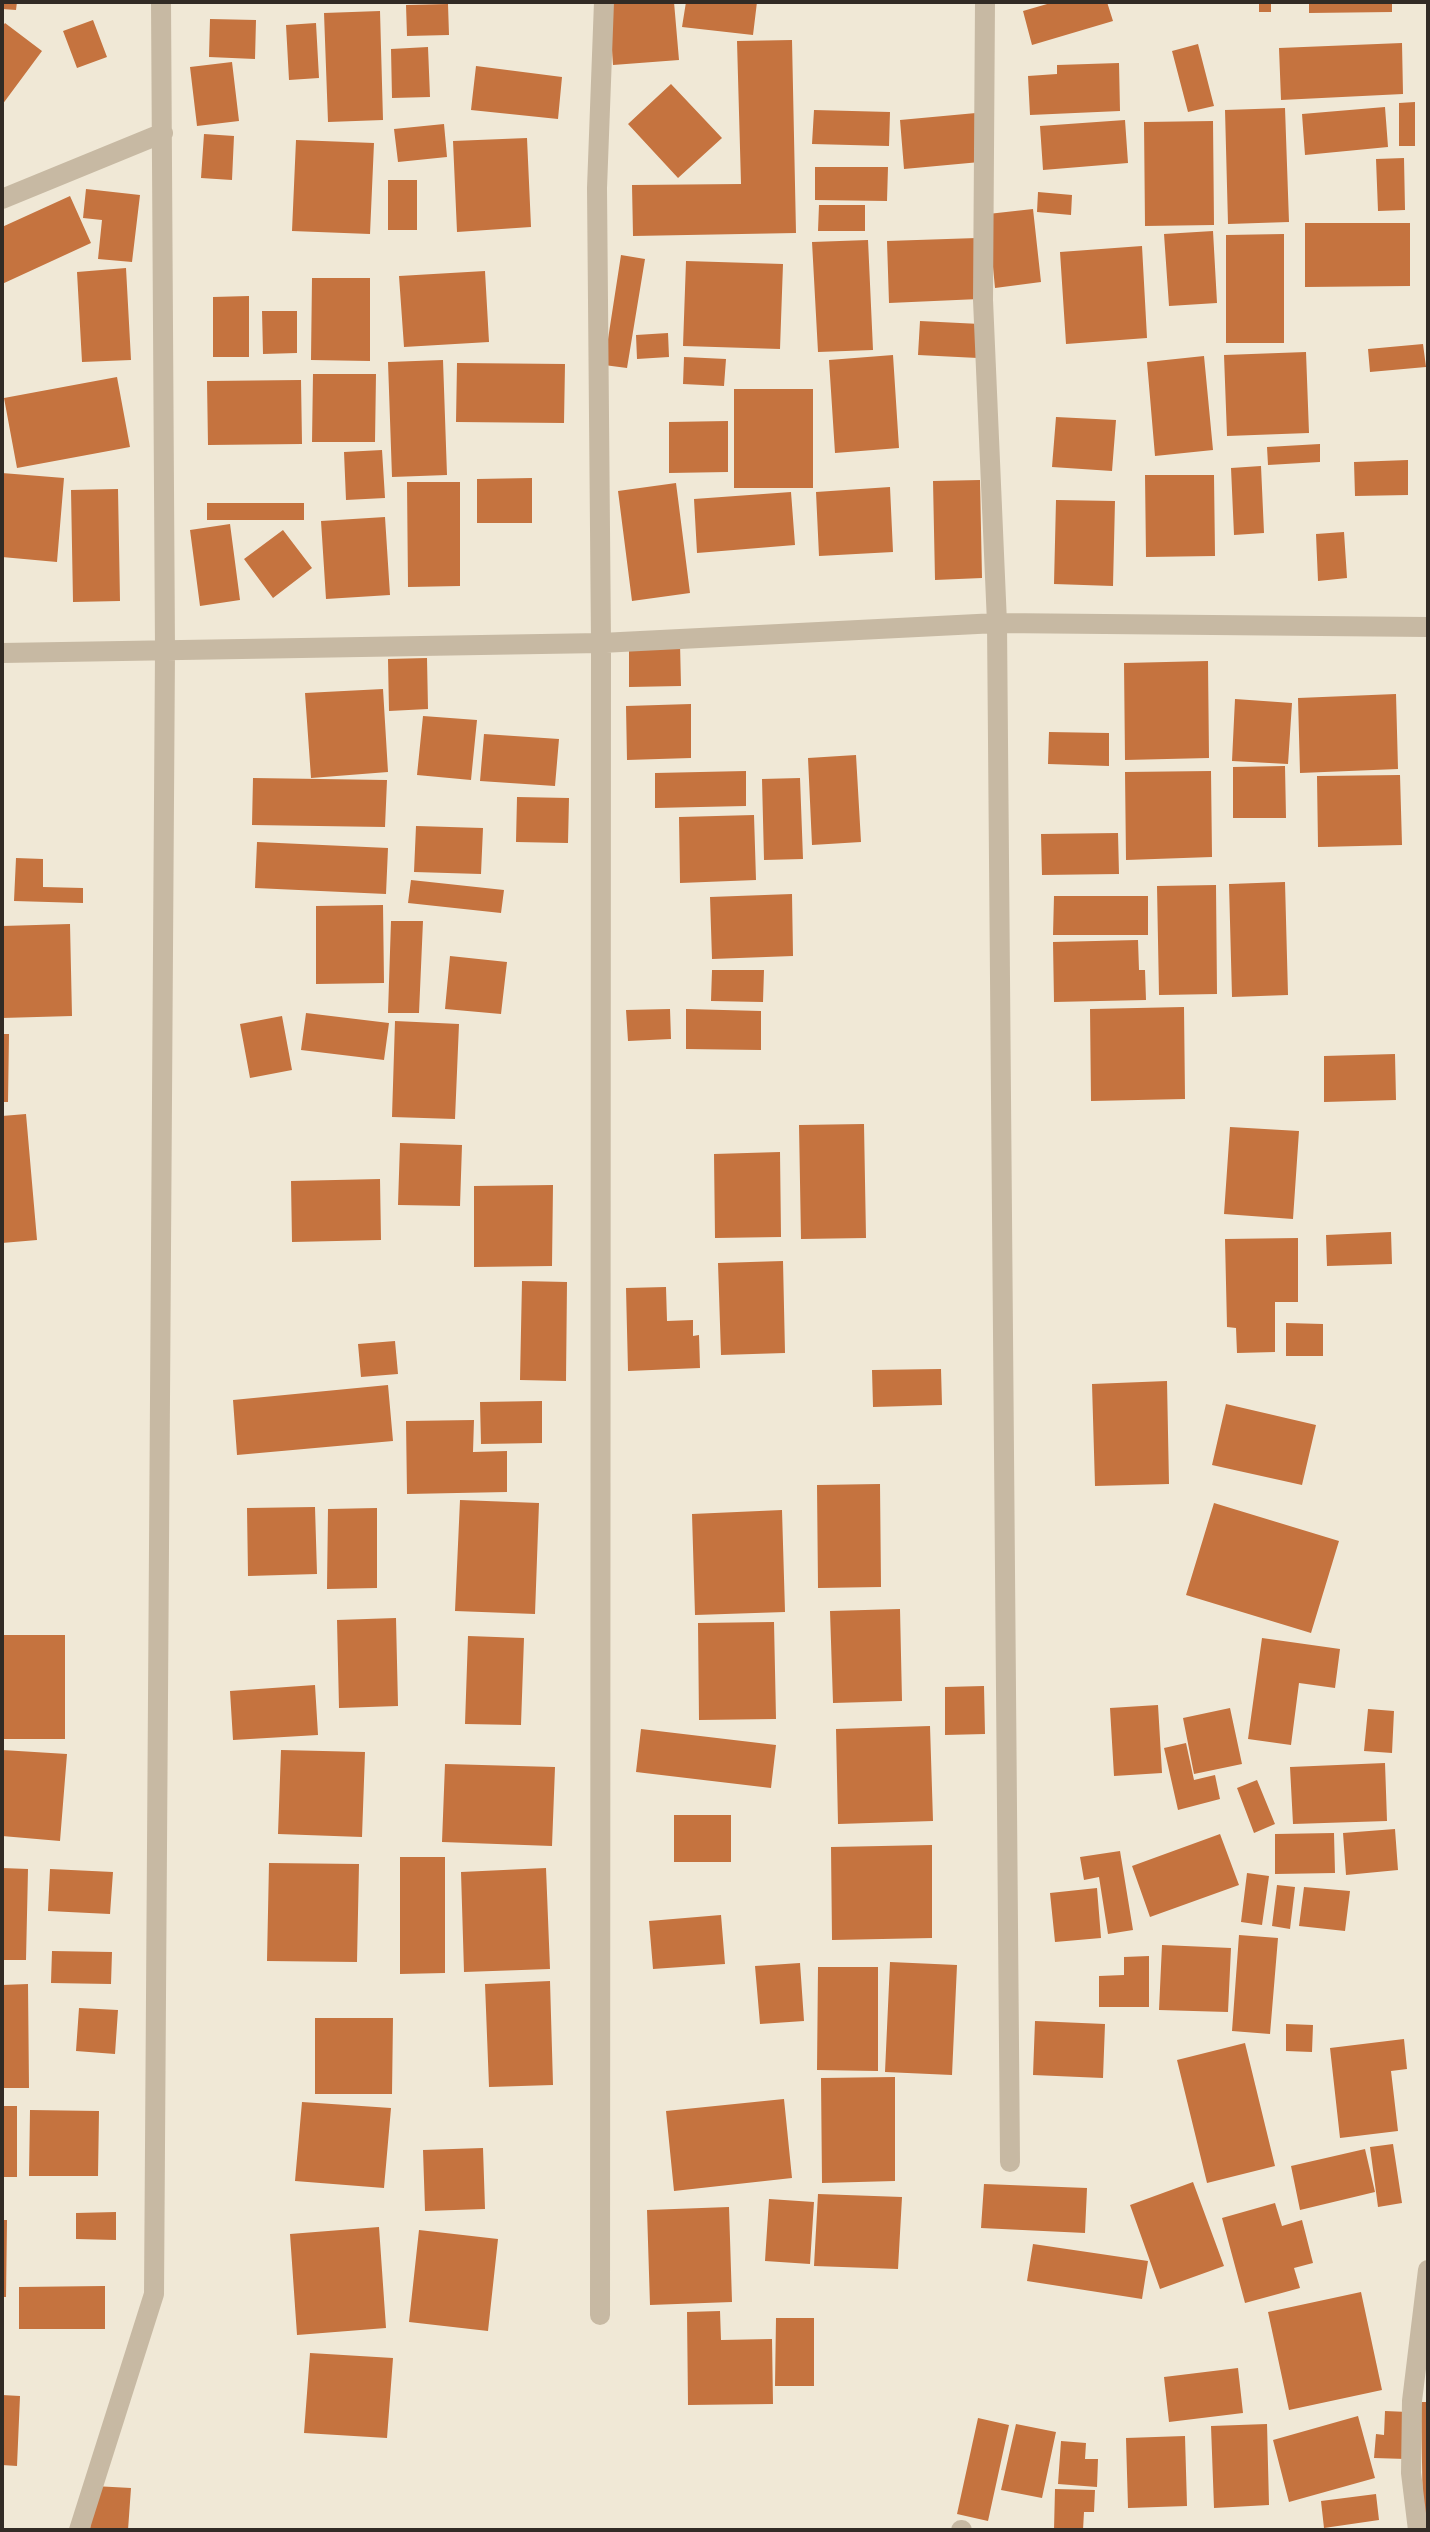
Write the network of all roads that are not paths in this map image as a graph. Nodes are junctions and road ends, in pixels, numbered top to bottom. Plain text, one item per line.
1 (161, 2) edge
2 (604, 2) edge
3 (985, 2) edge
4 (163, 133) junction
5 (2, 199) edge
6 (997, 623) junction
7 (1428, 627) edge
8 (601, 643) junction
9 (165, 650) junction
10 (2, 653) edge
11 (1010, 2162) dead end
12 (1428, 2270) edge
13 (600, 2315) dead end
14 (79, 2530) edge
15 (1418, 2530) edge

1 - 4 street
2 - 8 street
3 - 6 street
4 - 5 street
4 - 9 street
6 - 7 street
6 - 8 street
6 - 11 street
8 - 9 street
8 - 13 street
9 - 10 street
9 - 14 street
12 - 15 street

